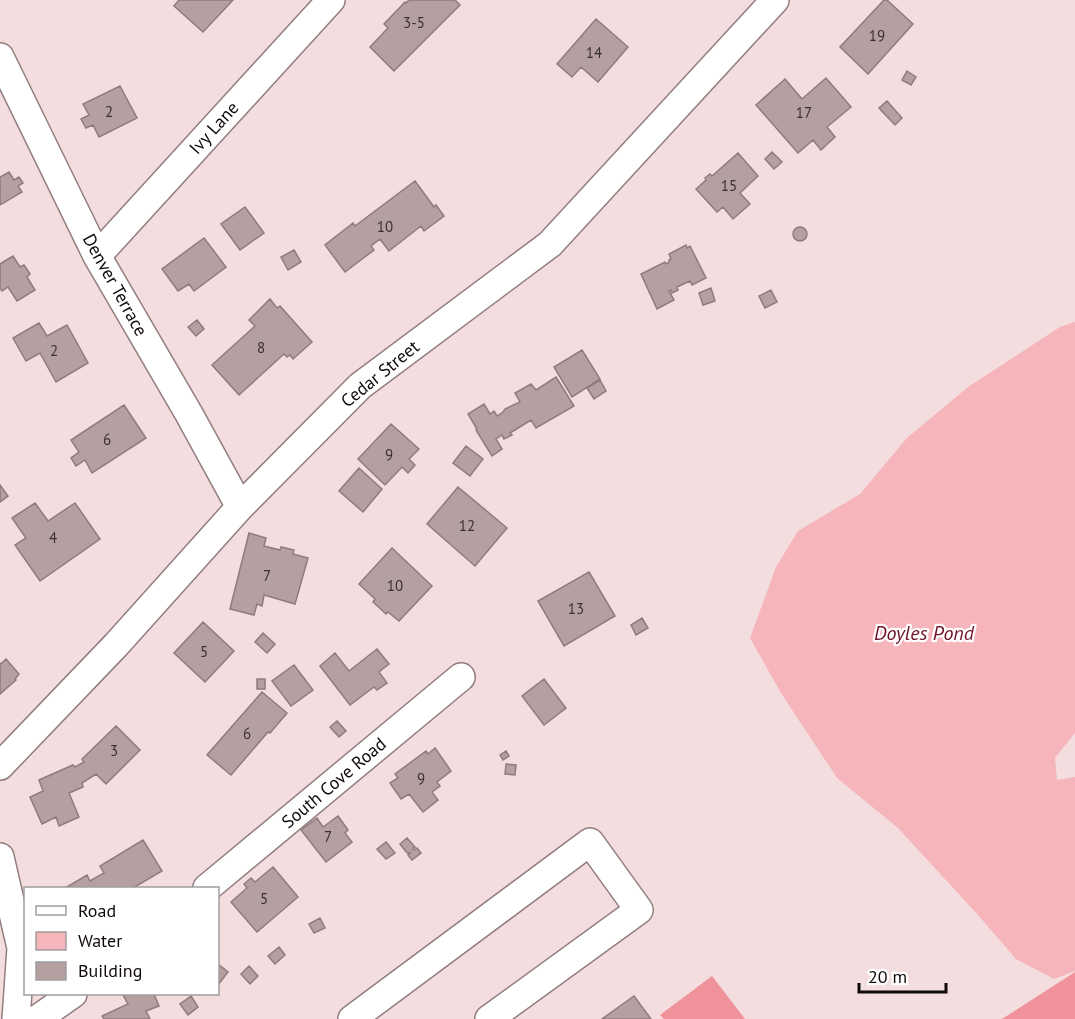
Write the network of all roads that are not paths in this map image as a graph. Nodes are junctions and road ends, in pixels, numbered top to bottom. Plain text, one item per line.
1 (331, 0) edge
2 (775, 0) edge
3 (0, 57) edge
4 (97, 256) junction
5 (240, 507) junction
6 (461, 677) dead end
7 (0, 766) edge
8 (0, 857) edge
9 (208, 887) edge
10 (70, 995) edge
11 (16, 1019) edge
12 (37, 1019) edge
13 (352, 1019) edge
14 (489, 1019) edge

1 - 4 street, Ivy Lane
2 - 5 street, Cedar Street
3 - 4 street, Denver Terrace
4 - 5 street, Denver Terrace
5 - 7 street, Cedar Street
6 - 9 street, South Cove Road
8 - 11 street
10 - 12 street
13 - 14 street

